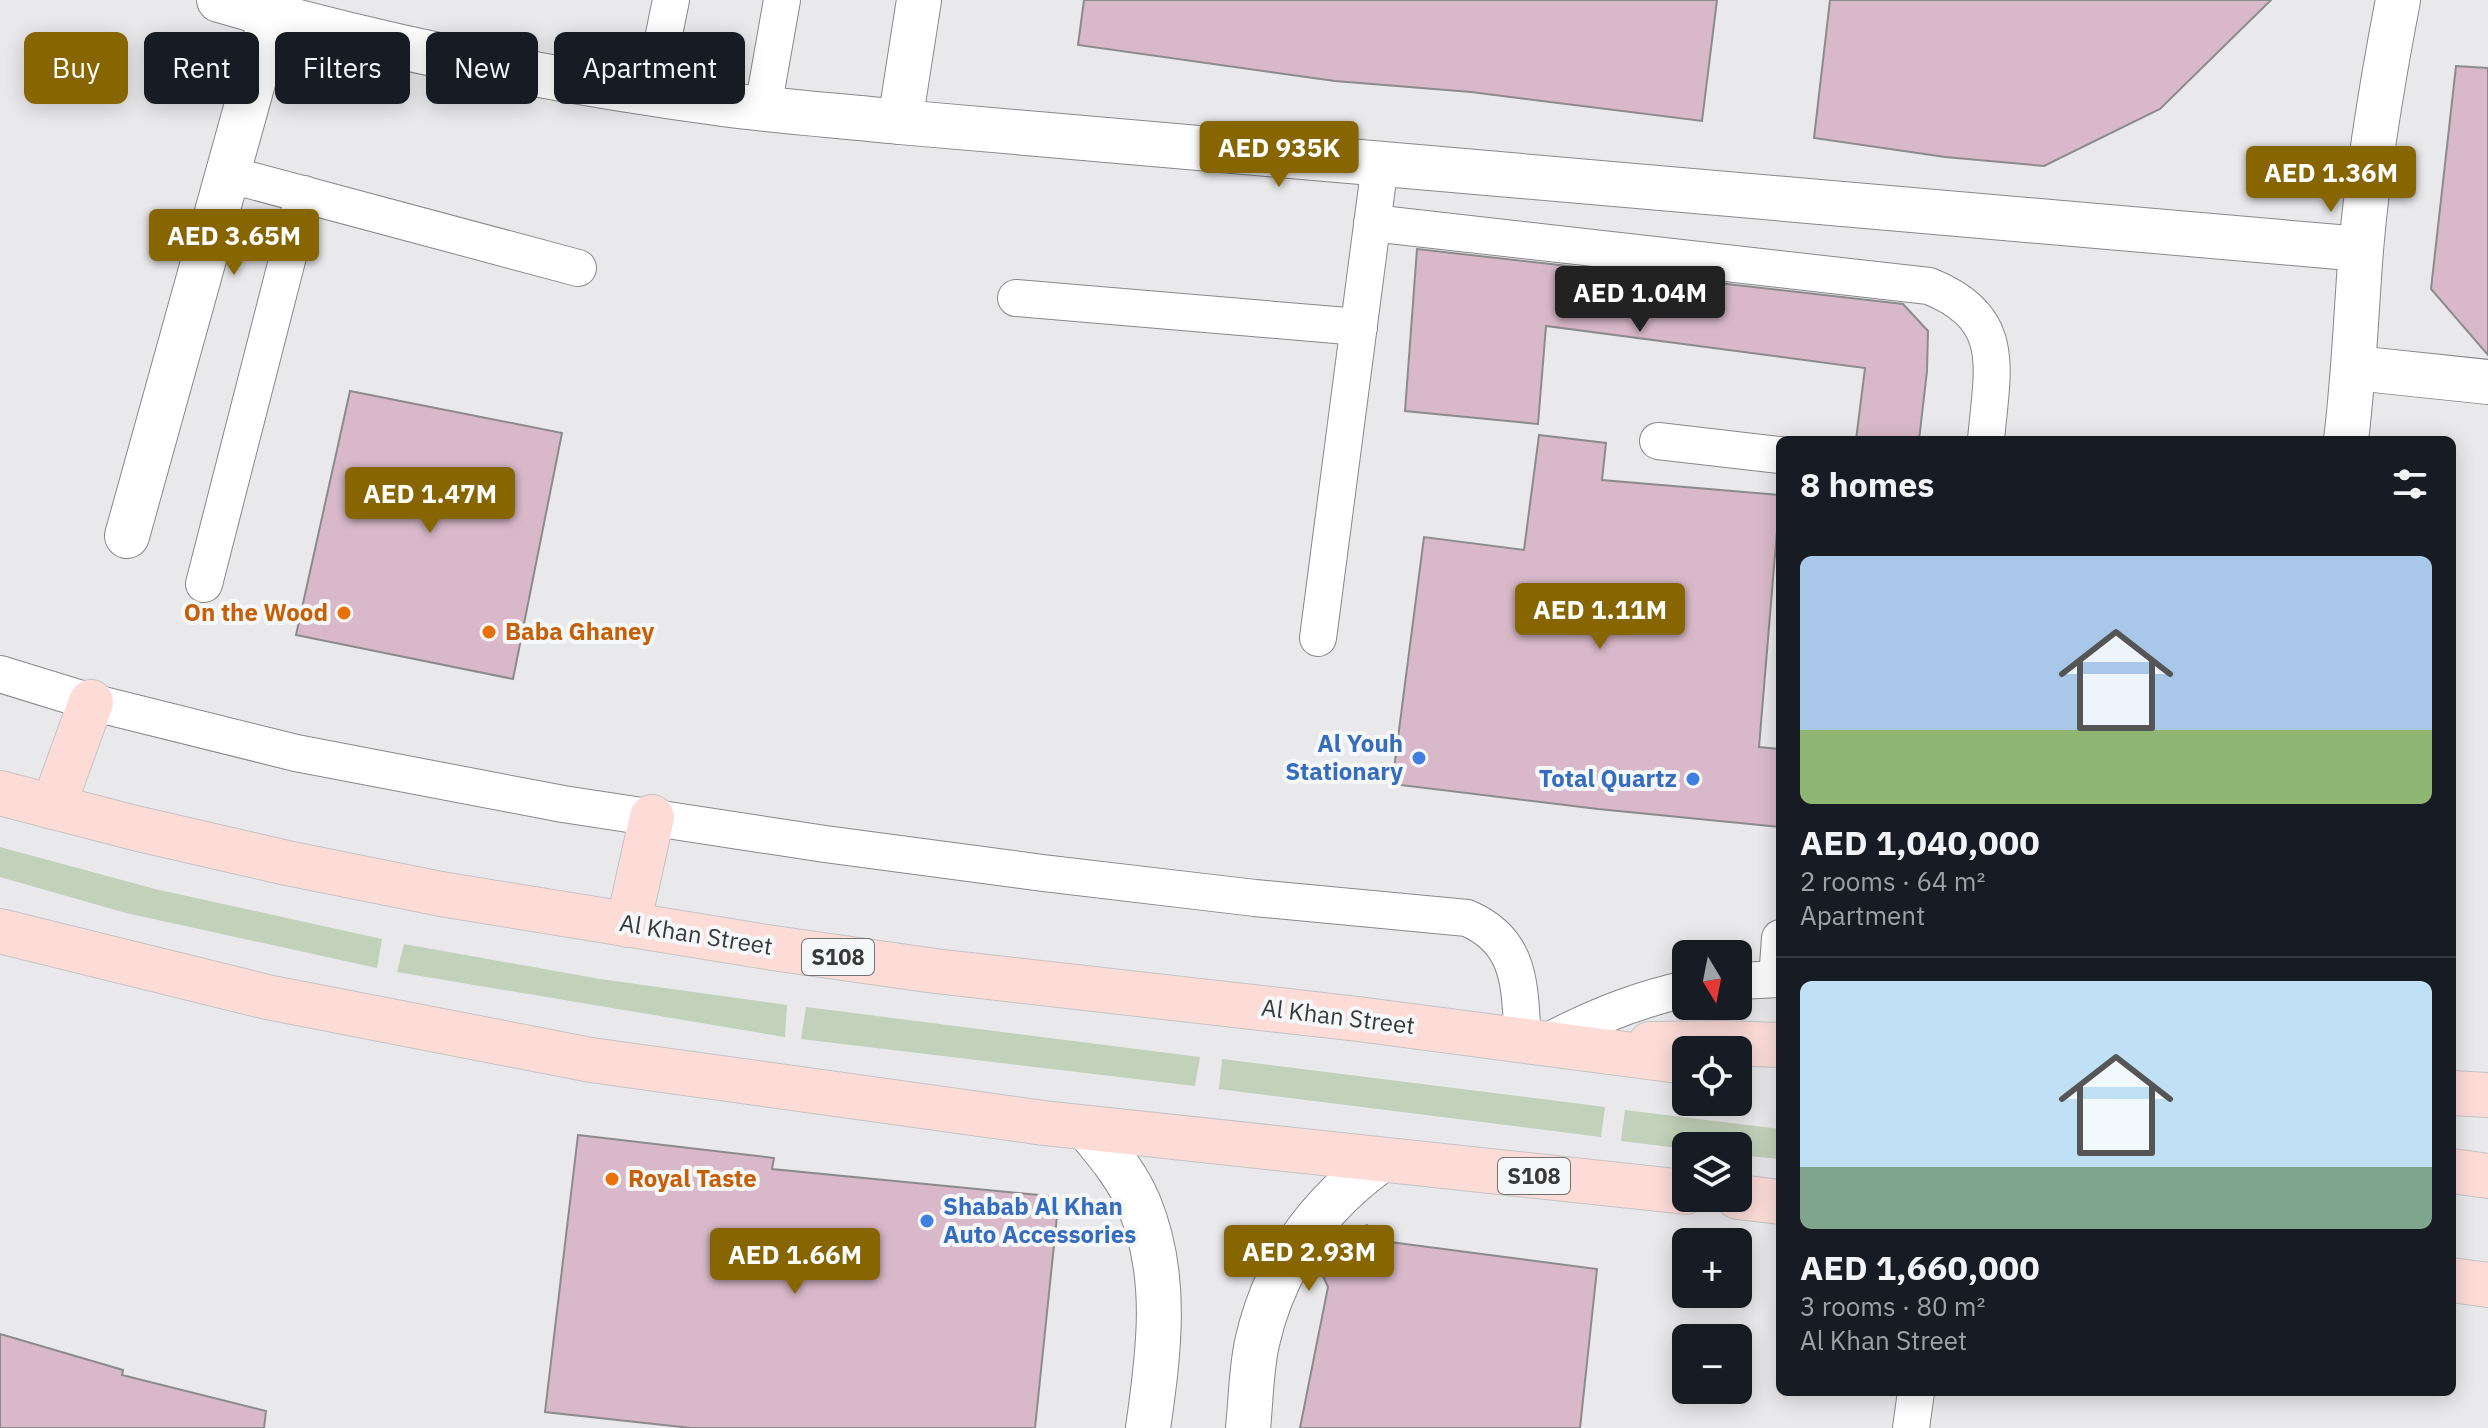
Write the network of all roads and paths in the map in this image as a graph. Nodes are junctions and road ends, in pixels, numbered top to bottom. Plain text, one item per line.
1 (219, 0) edge
2 (671, 0) edge
3 (782, 0) edge
4 (919, 0) edge
5 (2398, 0) edge
6 (274, 8) edge
7 (664, 32) edge
8 (554, 77) edge
9 (733, 104) edge
10 (763, 108) junction
11 (900, 122) junction
12 (1380, 164) junction
13 (227, 174) junction
14 (304, 194) junction
15 (1372, 223) junction
16 (2361, 249) junction
17 (578, 268) dead end
18 (1016, 298) dead end
19 (1359, 327) junction
20 (2355, 368) junction
21 (2488, 382) edge
22 (1986, 436) edge
23 (2346, 436) edge
24 (1658, 441) dead end
25 (1776, 455) edge
26 (127, 536) dead end
27 (204, 584) dead end
28 (1318, 638) dead end
29 (0, 674) edge
30 (91, 702) junction
31 (0, 793) edge
32 (53, 807) junction
33 (652, 817) junction
34 (628, 925) junction
35 (0, 931) edge
36 (1776, 979) edge
37 (1752, 980) edge
38 (1672, 993) edge
39 (1534, 1041) junction
40 (1776, 1045) edge
41 (1599, 1049) junction
42 (1672, 1060) edge
43 (1752, 1071) edge
44 (1776, 1074) edge
45 (2456, 1093) edge
46 (2488, 1095) edge
47 (1087, 1128) junction
48 (1381, 1160) junction
49 (2456, 1172) edge
50 (2488, 1176) edge
51 (1672, 1191) edge
52 (1752, 1199) edge
53 (1776, 1202) edge
54 (2456, 1281) edge
55 (2488, 1285) edge
56 (1915, 1396) edge
57 (1148, 1428) edge
58 (1248, 1428) edge
59 (1911, 1428) edge

1 - 6 street
2 - 7 lane
3 - 10 lane
4 - 11 street
5 - 16 street
6 - 8 street
6 - 13 street
9 - 10 street
10 - 11 street
11 - 12 street
12 - 15 lane
12 - 16 street
13 - 14 lane
13 - 26 street
14 - 17 lane
14 - 27 lane
15 - 19 lane
15 - 22 lane
16 - 20 street
18 - 19 lane
19 - 28 lane
20 - 21 street
20 - 23 street
24 - 25 lane
29 - 30 lane
30 - 32 main road
30 - 33 lane
31 - 32 main road, Al Khan Street / S108
32 - 34 main road, Al Khan Street / S108
33 - 34 main road
33 - 39 lane
34 - 39 main road, Al Khan Street / S108
35 - 47 main road, S108
36 - 37 lane
38 - 39 lane
39 - 41 main road, Al Khan Street / S108
40 - 41 main road
41 - 42 main road, Al Khan Street / S108
43 - 44 main road
45 - 46 main road
47 - 48 main road, S108
47 - 57 street
48 - 51 main road, S108
48 - 58 street
49 - 50 main road
52 - 53 main road
54 - 55 main road
56 - 59 lane

